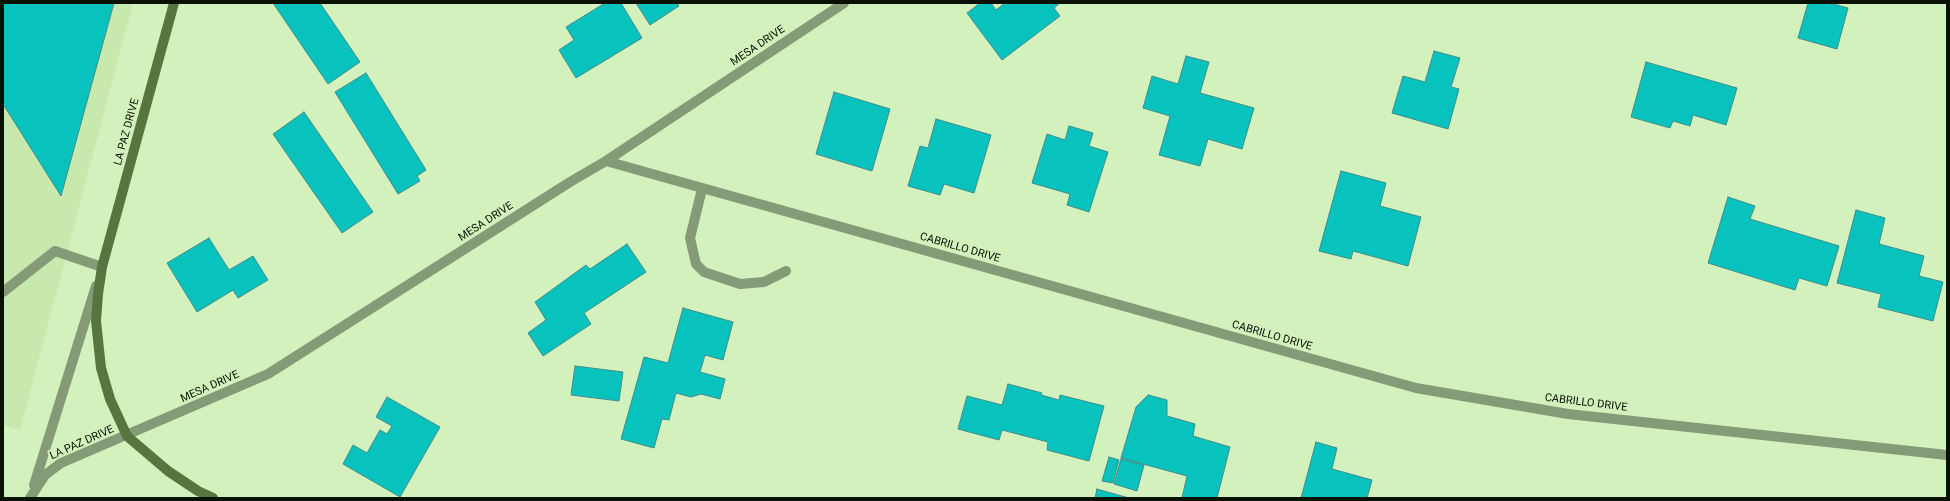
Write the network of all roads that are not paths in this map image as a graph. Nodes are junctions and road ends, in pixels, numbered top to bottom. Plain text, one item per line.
1 (174, 3) edge
2 (844, 3) edge
3 (606, 161) junction
4 (702, 189) junction
5 (102, 267) junction
6 (786, 271) dead end
7 (3, 292) edge
8 (127, 436) junction
9 (1947, 454) edge
10 (30, 498) edge
11 (213, 498) edge

1 - 5 main road, LA PAZ DRIVE
2 - 3 street, MESA DRIVE
3 - 4 street, CABRILLO DRIVE
3 - 8 street, MESA DRIVE
4 - 6 street
4 - 9 street, CABRILLO DRIVE
5 - 7 street
5 - 8 main road, LA PAZ DRIVE
5 - 10 street, LA PAZ DRIVE
8 - 10 street, LA PAZ DRIVE
8 - 11 main road

